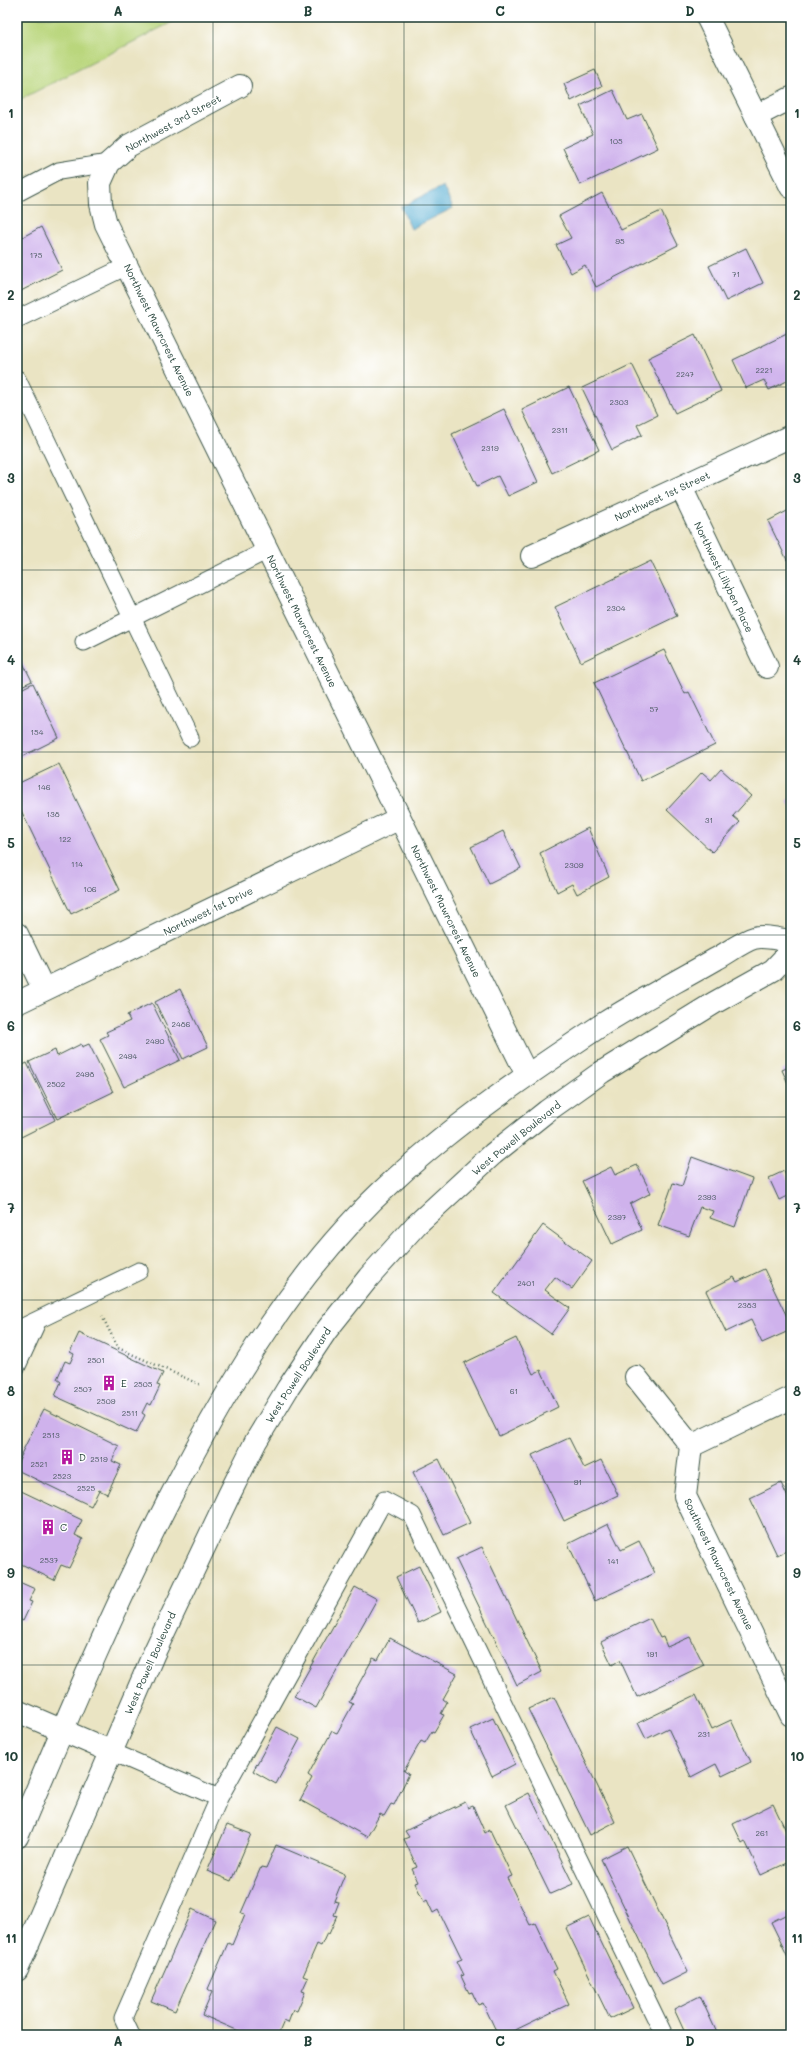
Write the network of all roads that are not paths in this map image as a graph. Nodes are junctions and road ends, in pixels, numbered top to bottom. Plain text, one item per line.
1 (707, 17) edge
2 (240, 86) dead end
3 (791, 98) edge
4 (756, 116) junction
5 (110, 164) junction
6 (791, 187) edge
7 (17, 193) edge
8 (127, 266) junction
9 (17, 319) edge
10 (17, 380) edge
11 (791, 436) edge
12 (681, 487) junction
13 (268, 550) junction
14 (532, 556) dead end
15 (132, 618) junction
16 (84, 642) dead end
17 (767, 667) dead end
18 (190, 738) dead end
19 (400, 818) junction
20 (17, 934) edge
21 (791, 941) edge
22 (791, 951) edge
23 (44, 990) junction
24 (17, 1003) edge
25 (527, 1075) junction
26 (139, 1271) dead end
27 (38, 1320) junction
28 (17, 1330) edge
29 (17, 1366) edge
30 (636, 1377) dead end
31 (791, 1398) edge
32 (691, 1446) junction
33 (17, 1711) edge
34 (791, 1715) edge
35 (62, 1731) junction
36 (110, 1751) junction
37 (219, 1798) junction
38 (17, 1837) edge
39 (17, 1970) edge
40 (131, 2035) edge
41 (664, 2035) edge

1 - 4 street
2 - 5 street, Northwest 3rd Street
3 - 4 street
4 - 6 street
5 - 7 lane
5 - 8 street, Northwest Mawrcrest Avenue
8 - 9 lane
8 - 13 street, Northwest Mawrcrest Avenue
10 - 15 lane
11 - 12 street, Northwest 1st Street
12 - 14 street, Northwest 1st Street
12 - 17 street, Northwest Lillyben Place
13 - 15 lane
13 - 19 street, Northwest Mawrcrest Avenue
15 - 16 lane
15 - 18 lane
19 - 23 street, Northwest 1st Drive
19 - 25 street, Northwest Mawrcrest Avenue
20 - 23 street
21 - 25 street
22 - 36 street, West Powell Boulevard
23 - 24 street, Northwest 1st Drive
25 - 35 street
26 - 27 lane
27 - 28 lane
27 - 29 lane
30 - 32 street
31 - 32 street
32 - 34 street, Southwest Mawrcrest Avenue
33 - 35 street
35 - 36 street
35 - 38 street
36 - 37 lane
36 - 39 street, West Powell Boulevard
37 - 40 lane
37 - 41 lane

